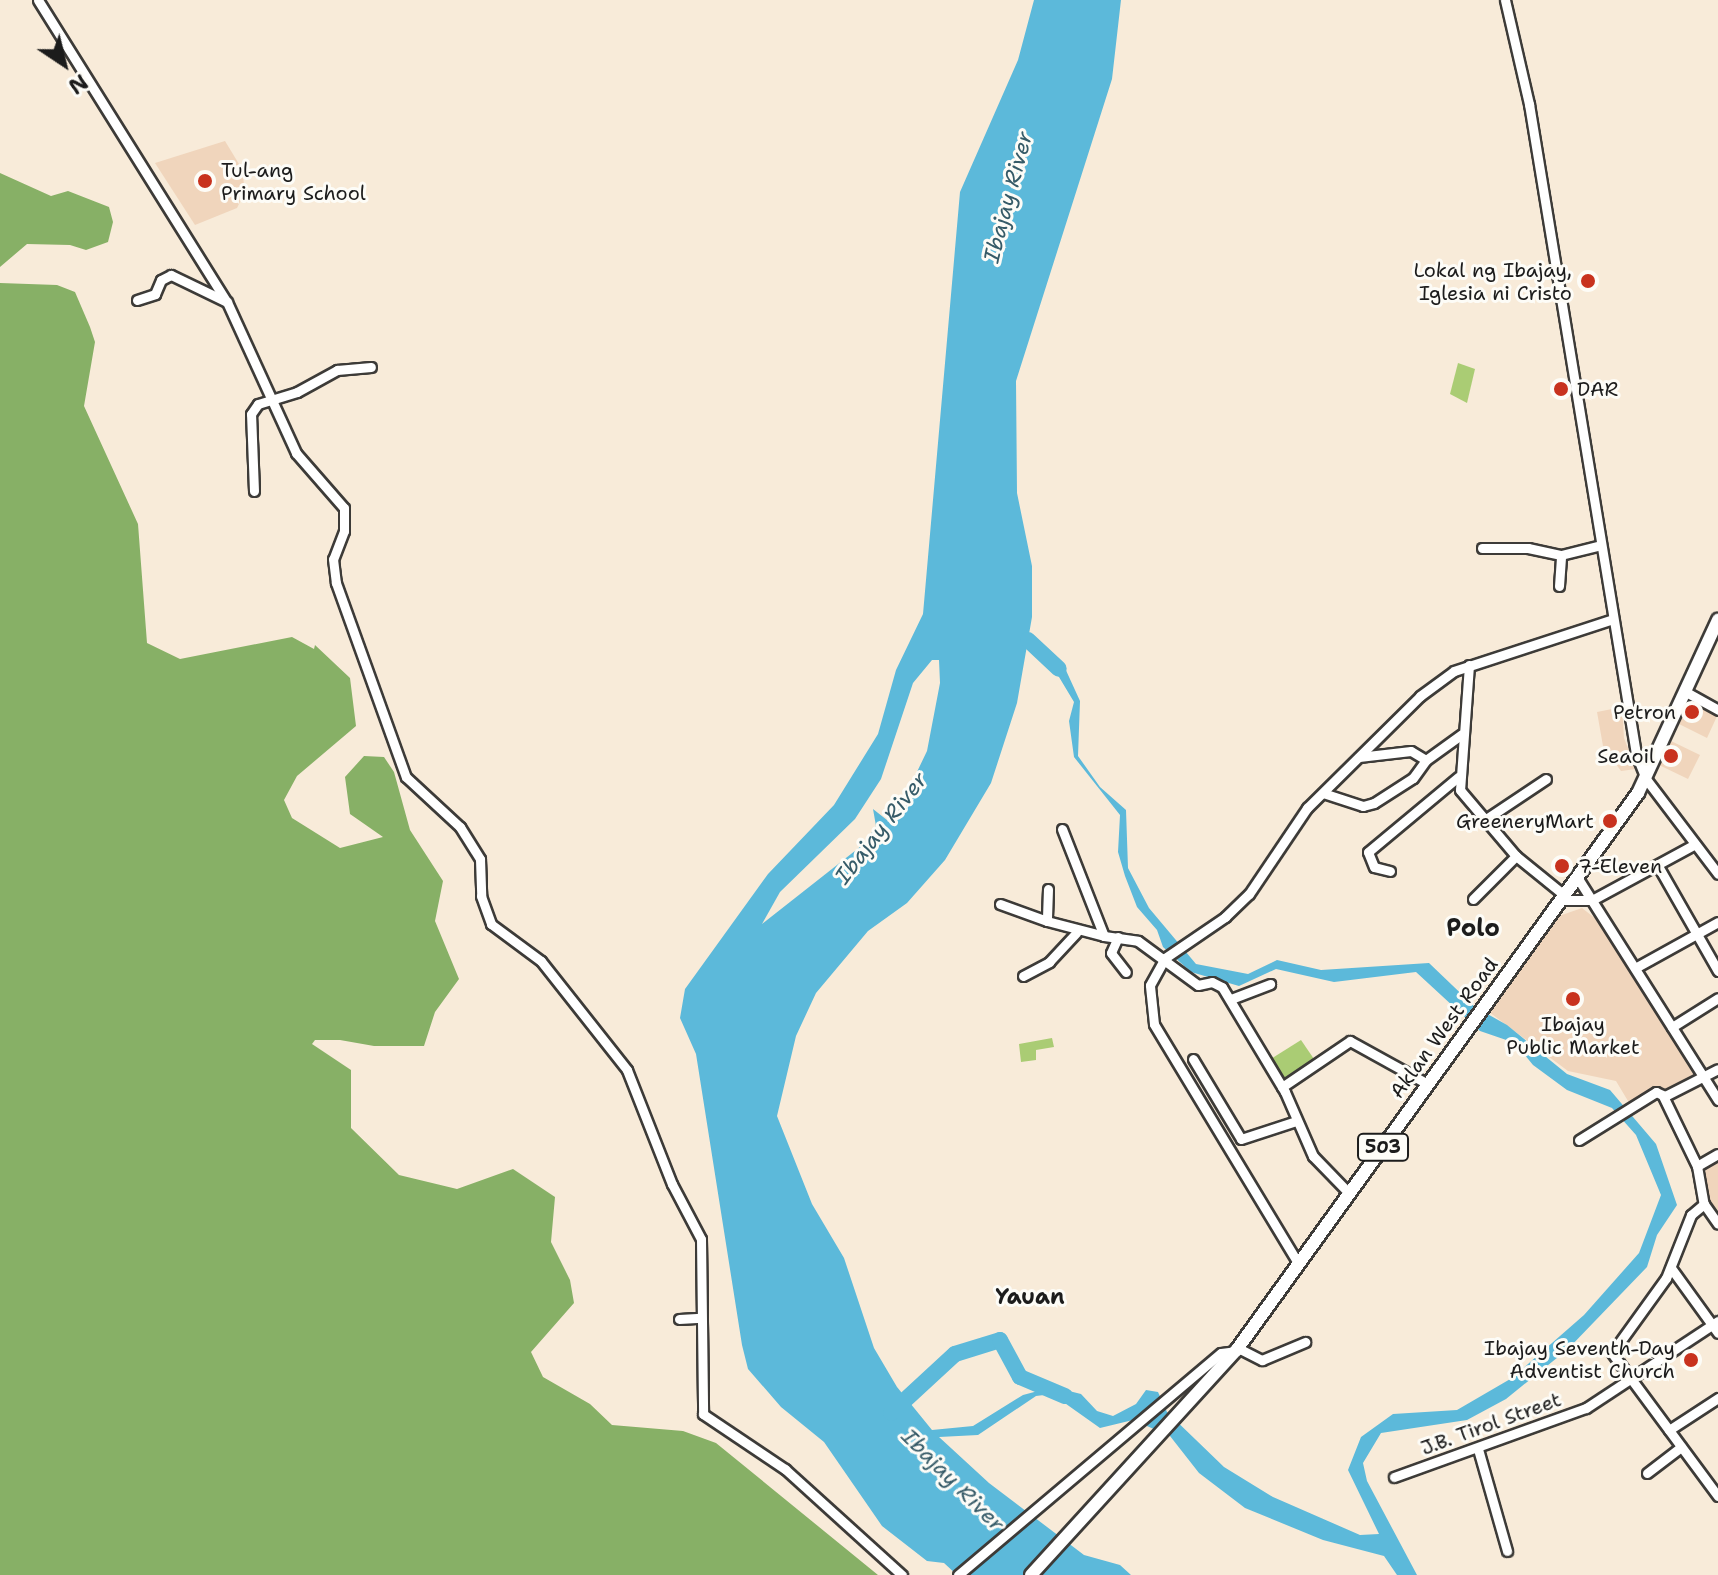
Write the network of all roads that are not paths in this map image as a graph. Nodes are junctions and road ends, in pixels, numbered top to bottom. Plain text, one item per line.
1 (38, 0) edge
2 (1505, 0) edge
3 (137, 300) dead end
4 (227, 302) junction
5 (371, 367) dead end
6 (269, 399) junction
7 (254, 491) dead end
8 (1601, 545) junction
9 (1482, 548) dead end
10 (1561, 555) junction
11 (1559, 586) dead end
12 (1613, 619) junction
13 (1718, 620) edge
14 (1469, 665) junction
15 (1686, 692) junction
16 (1718, 710) edge
17 (1462, 734) junction
18 (1359, 757) junction
19 (1426, 760) junction
20 (1458, 777) junction
21 (1546, 779) dead end
22 (1646, 779) junction
23 (1323, 793) junction
24 (1486, 819) junction
25 (1062, 829) dead end
26 (1695, 844) junction
27 (1516, 856) junction
28 (1658, 866) junction
29 (1390, 871) dead end
30 (1718, 874) edge
31 (1577, 877) junction
32 (1048, 889) dead end
33 (1562, 898) junction
34 (1473, 899) dead end
35 (1592, 900) junction
36 (1000, 904) dead end
37 (1047, 921) junction
38 (1718, 922) edge
39 (1076, 933) junction
40 (1697, 934) junction
41 (1104, 936) junction
42 (1118, 937) junction
43 (1165, 958) junction
44 (1635, 968) junction
45 (1718, 971) edge
46 (1126, 972) dead end
47 (1023, 976) dead end
48 (1270, 984) dead end
49 (1718, 998) edge
50 (1231, 999) junction
51 (1672, 1027) junction
52 (1193, 1059) dead end
53 (1718, 1069) edge
54 (1703, 1077) junction
55 (1428, 1084) junction
56 (1282, 1087) junction
57 (1663, 1096) junction
58 (1718, 1100) edge
59 (1296, 1121) junction
60 (1579, 1140) dead end
61 (1718, 1154) edge
62 (1697, 1166) junction
63 (1349, 1193) junction
64 (1704, 1204) junction
65 (1718, 1224) edge
66 (1298, 1263) junction
67 (1671, 1268) junction
68 (701, 1318) junction
69 (679, 1319) dead end
70 (1716, 1326) edge
71 (1305, 1342) dead end
72 (1238, 1350) junction
73 (1632, 1380) junction
74 (1718, 1398) edge
75 (1669, 1430) junction
76 (1681, 1447) junction
77 (1478, 1449) junction
78 (1647, 1473) dead end
79 (1718, 1476) edge
80 (1394, 1477) dead end
81 (1708, 1483) junction
82 (1718, 1496) edge
83 (1507, 1551) dead end
84 (902, 1575) edge
85 (958, 1575) edge
86 (1031, 1575) edge

1 - 4 street
2 - 8 street
3 - 4 street
4 - 6 street
5 - 6 street
6 - 7 street
6 - 68 street
8 - 10 street
8 - 12 street
9 - 10 street
10 - 11 street
12 - 14 street
12 - 22 street
13 - 15 main road, Aklan West Road / 503
14 - 17 street
14 - 18 street
15 - 16 street
15 - 22 main road, Aklan West Road / 503
17 - 19 street
17 - 20 street
18 - 19 street
18 - 23 street
19 - 23 street
20 - 24 street
20 - 29 street
21 - 24 street
22 - 26 street
22 - 31 main road, Aklan West Road / 503
23 - 43 street
24 - 27 street
25 - 41 street
26 - 28 street
26 - 30 street
27 - 33 street
27 - 34 street
28 - 35 street
28 - 40 street
31 - 33 main road, Aklan West Road / 503
31 - 35 street
32 - 37 street
33 - 35 street
33 - 55 main road, Aklan West Road / 503
35 - 44 street
36 - 37 street
37 - 39 street
38 - 40 street
39 - 41 street
39 - 47 street
40 - 44 street
40 - 45 street
41 - 42 street
42 - 43 street
42 - 46 street
43 - 50 street
43 - 66 street
44 - 51 street
48 - 50 street
49 - 51 street
50 - 56 street
51 - 54 street
52 - 59 street
53 - 54 street
54 - 57 street
54 - 58 street
55 - 56 street
55 - 63 main road, Aklan West Road / 503
56 - 59 street
57 - 60 street
57 - 62 street
59 - 63 street
61 - 62 street
62 - 64 street
63 - 66 main road, Aklan West Road / 503
64 - 65 street
64 - 67 street
66 - 72 main road, Aklan West Road / 503
67 - 70 street
67 - 73 street
68 - 69 street
68 - 84 street
70 - 73 street, J.B. Tirol Street
71 - 72 street
72 - 85 street
72 - 86 main road, Aklan West Road / 503
73 - 75 street
73 - 77 street, J.B. Tirol Street
74 - 75 street
75 - 76 street
76 - 78 street
76 - 81 street
77 - 80 street, J.B. Tirol Street
77 - 83 street
79 - 81 street
81 - 82 street

